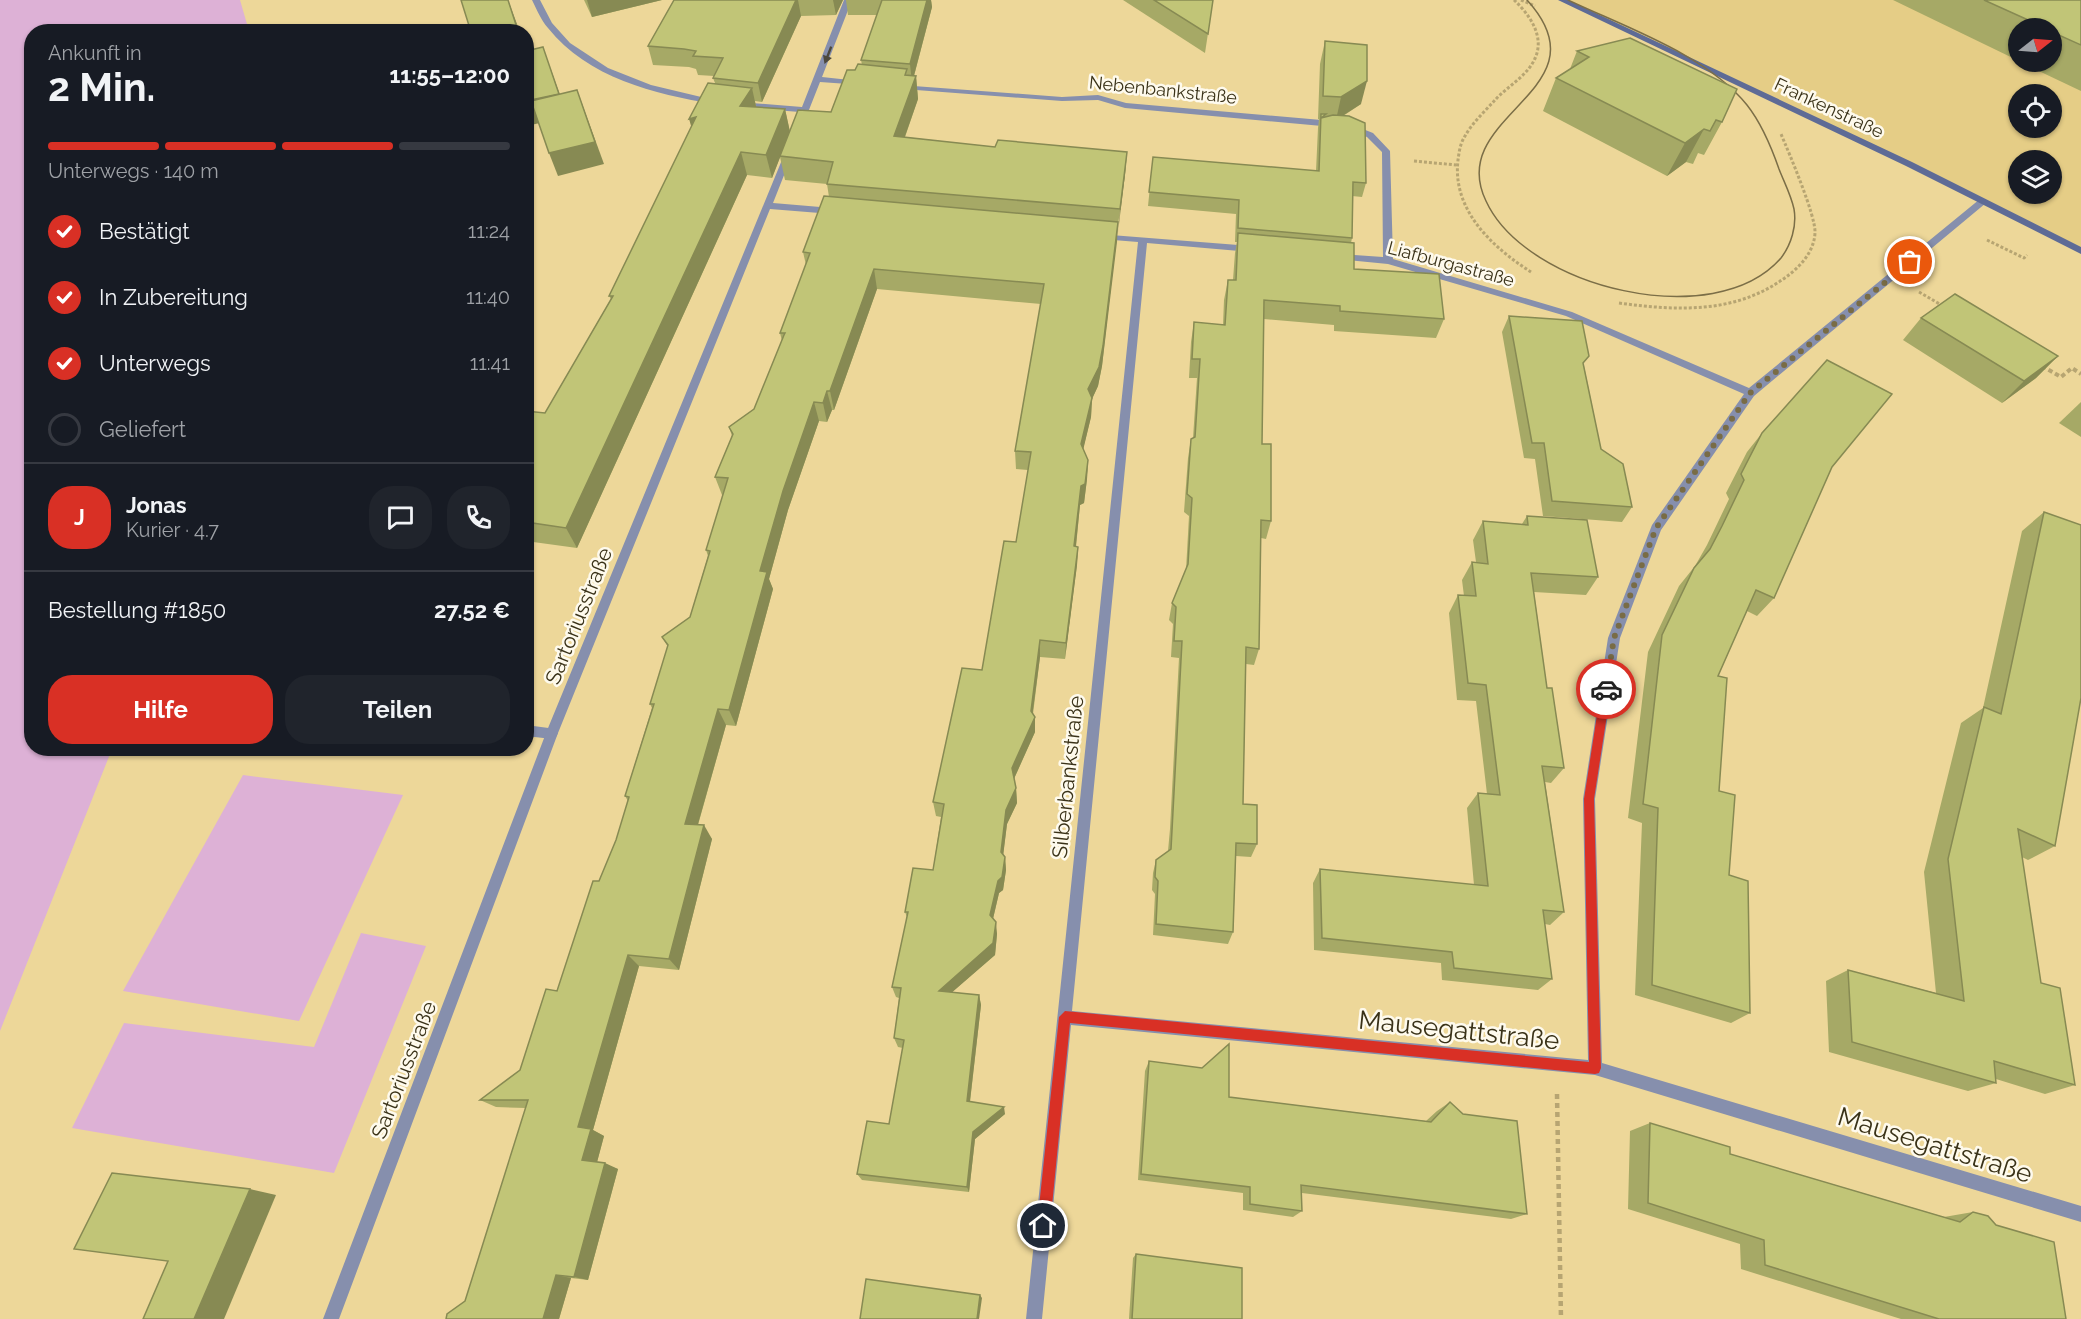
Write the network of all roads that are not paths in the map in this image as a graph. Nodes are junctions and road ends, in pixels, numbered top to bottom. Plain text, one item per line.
1 (536, 0) edge
2 (848, 0) edge
3 (1562, 0) edge
4 (818, 79) junction
5 (865, 83) edge
6 (888, 85) edge
7 (723, 103) edge
8 (733, 104) edge
9 (805, 110) junction
10 (1983, 201) junction
11 (768, 206) junction
12 (838, 212) edge
13 (1085, 234) edge
14 (1143, 240) junction
15 (1260, 250) edge
16 (2081, 251) edge
17 (1330, 256) edge
18 (1388, 261) junction
19 (1750, 393) junction
20 (534, 731) edge
21 (552, 733) junction
22 (1065, 1017) junction
23 (1595, 1068) junction
24 (2081, 1214) edge
25 (330, 1319) edge
26 (1034, 1319) edge

1 - 7 street
2 -> 4 street, Sartoriusstraße
3 - 10 main road, Frankenstraße
4 - 5 street
4 - 9 street, Sartoriusstraße
6 - 18 street, Nebenbankstraße
8 - 9 street
9 - 11 street, Sartoriusstraße
10 - 16 main road, Frankenstraße
10 - 19 street
11 - 12 street
11 - 21 street, Sartoriusstraße
13 - 14 street
14 - 15 street
14 - 22 street, Silberbankstraße
17 - 18 street, Liafburgastraße
18 - 19 street, Liafburgastraße
19 - 23 street
20 - 21 street
21 - 25 street, Sartoriusstraße
22 - 23 street, Mausegattstraße
22 - 26 street, Silberbankstraße
23 - 24 street, Mausegattstraße

